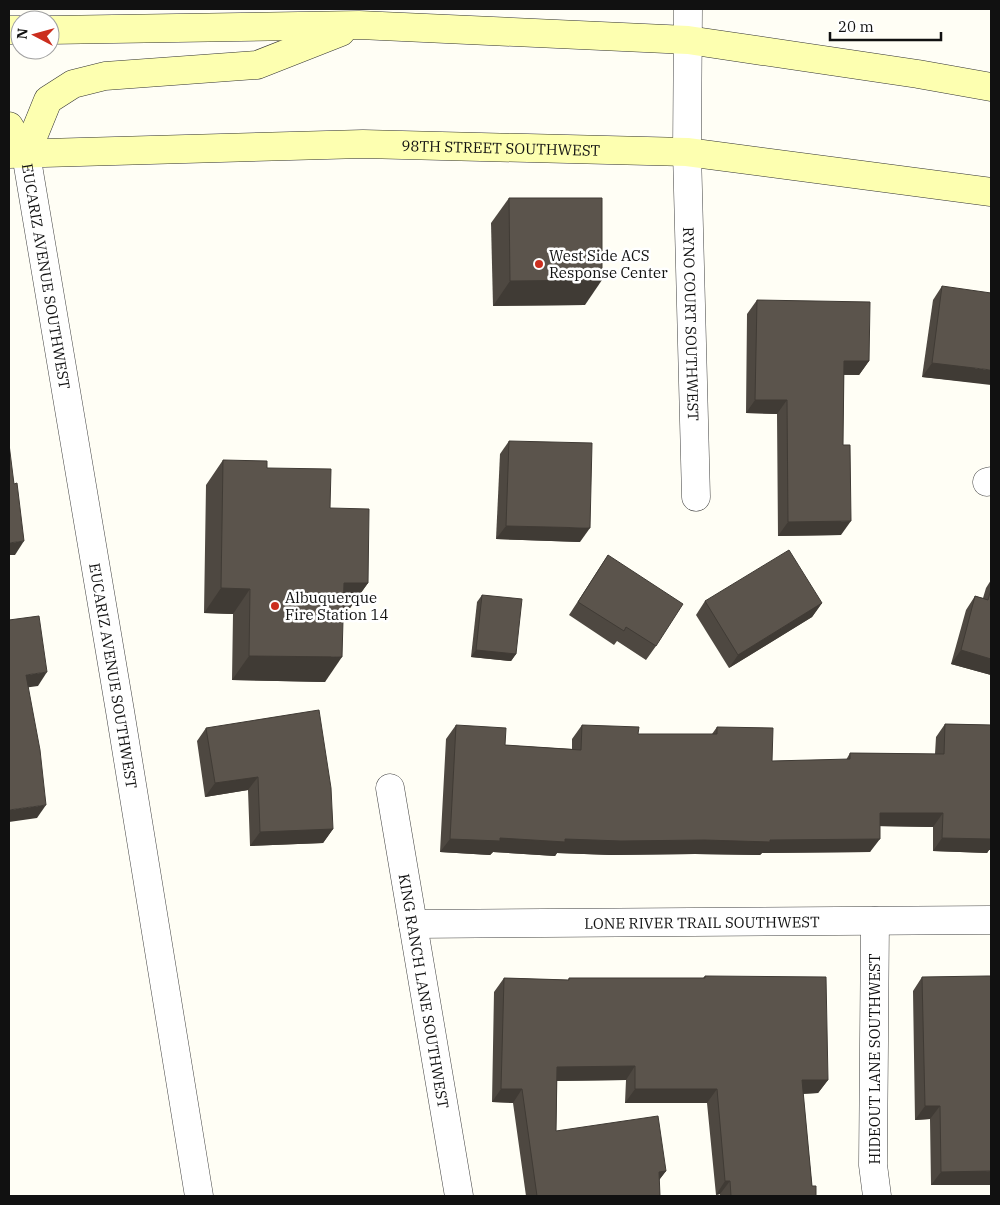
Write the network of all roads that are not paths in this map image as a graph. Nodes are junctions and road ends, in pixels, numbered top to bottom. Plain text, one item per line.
1 (688, 9) edge
2 (358, 25) junction
3 (60, 30) edge
4 (688, 40) junction
5 (991, 87) edge
6 (9, 126) edge
7 (687, 152) junction
8 (17, 154) edge
9 (990, 192) edge
10 (696, 497) dead end
11 (390, 788) dead end
12 (991, 920) edge
13 (875, 921) junction
14 (414, 924) junction
15 (199, 1196) edge
16 (459, 1196) edge
17 (877, 1196) edge

1 - 4 street
2 - 3 main road
2 - 4 main road
2 - 8 main road
4 - 5 main road
4 - 7 street, RYNO COURT SOUTHWEST
6 - 8 main road
7 - 8 main road, 98TH STREET SOUTHWEST
7 - 9 main road, 98TH STREET SOUTHWEST
7 - 10 street, RYNO COURT SOUTHWEST
8 - 15 street, EUCARIZ AVENUE SOUTHWEST
11 - 14 street, KING RANCH LANE SOUTHWEST
12 - 13 street, LONE RIVER TRAIL SOUTHWEST
13 - 14 street, LONE RIVER TRAIL SOUTHWEST
13 - 17 street, HIDEOUT LANE SOUTHWEST
14 - 16 street, KING RANCH LANE SOUTHWEST

